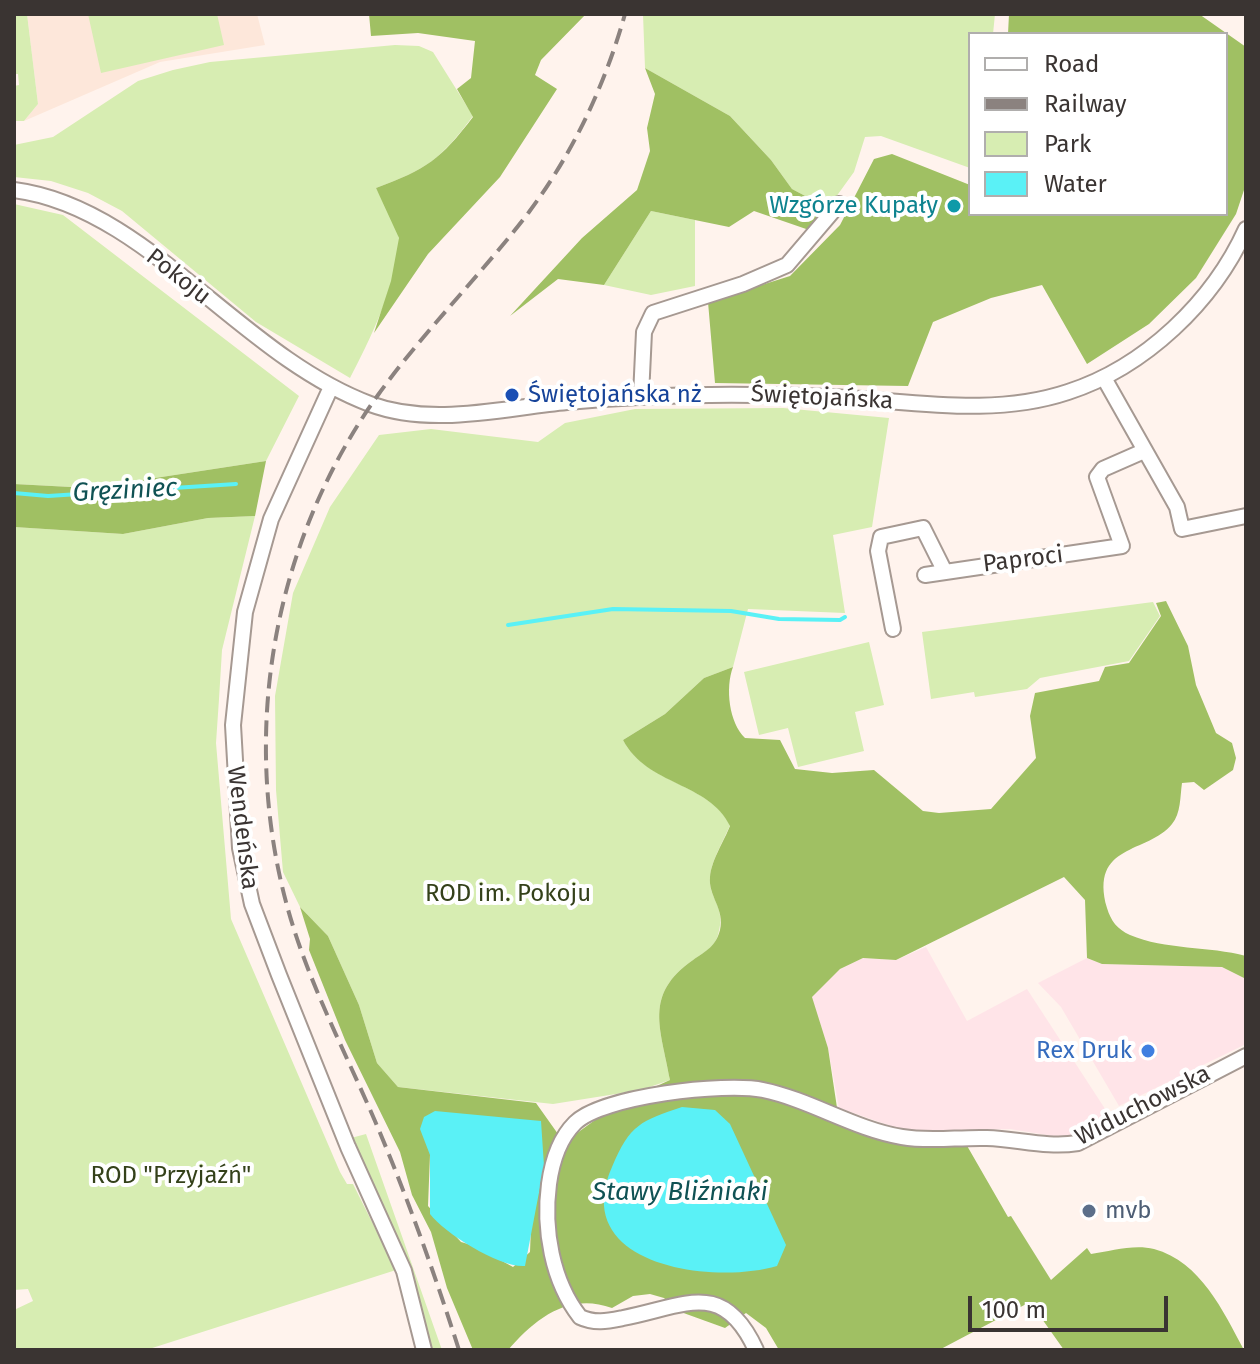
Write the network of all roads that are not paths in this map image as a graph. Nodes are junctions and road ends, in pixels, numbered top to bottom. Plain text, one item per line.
1 (14, 190) edge
2 (839, 204) dead end
3 (1246, 229) edge
4 (1104, 378) junction
5 (331, 387) junction
6 (641, 396) junction
7 (1144, 451) junction
8 (1246, 516) edge
9 (945, 572) junction
10 (925, 575) dead end
11 (893, 629) dead end
12 (1246, 1056) edge
13 (424, 1350) edge
14 (756, 1350) edge

1 - 5 street, Pokoju
2 - 6 street
3 - 4 street, Świętojańska
4 - 6 street, Świętojańska
4 - 7 street
5 - 6 street, Świętojańska
5 - 13 street, Wendeńska
7 - 8 street
7 - 9 street, Paproci
9 - 10 street, Paproci
9 - 11 street
12 - 14 street, Widuchowska

